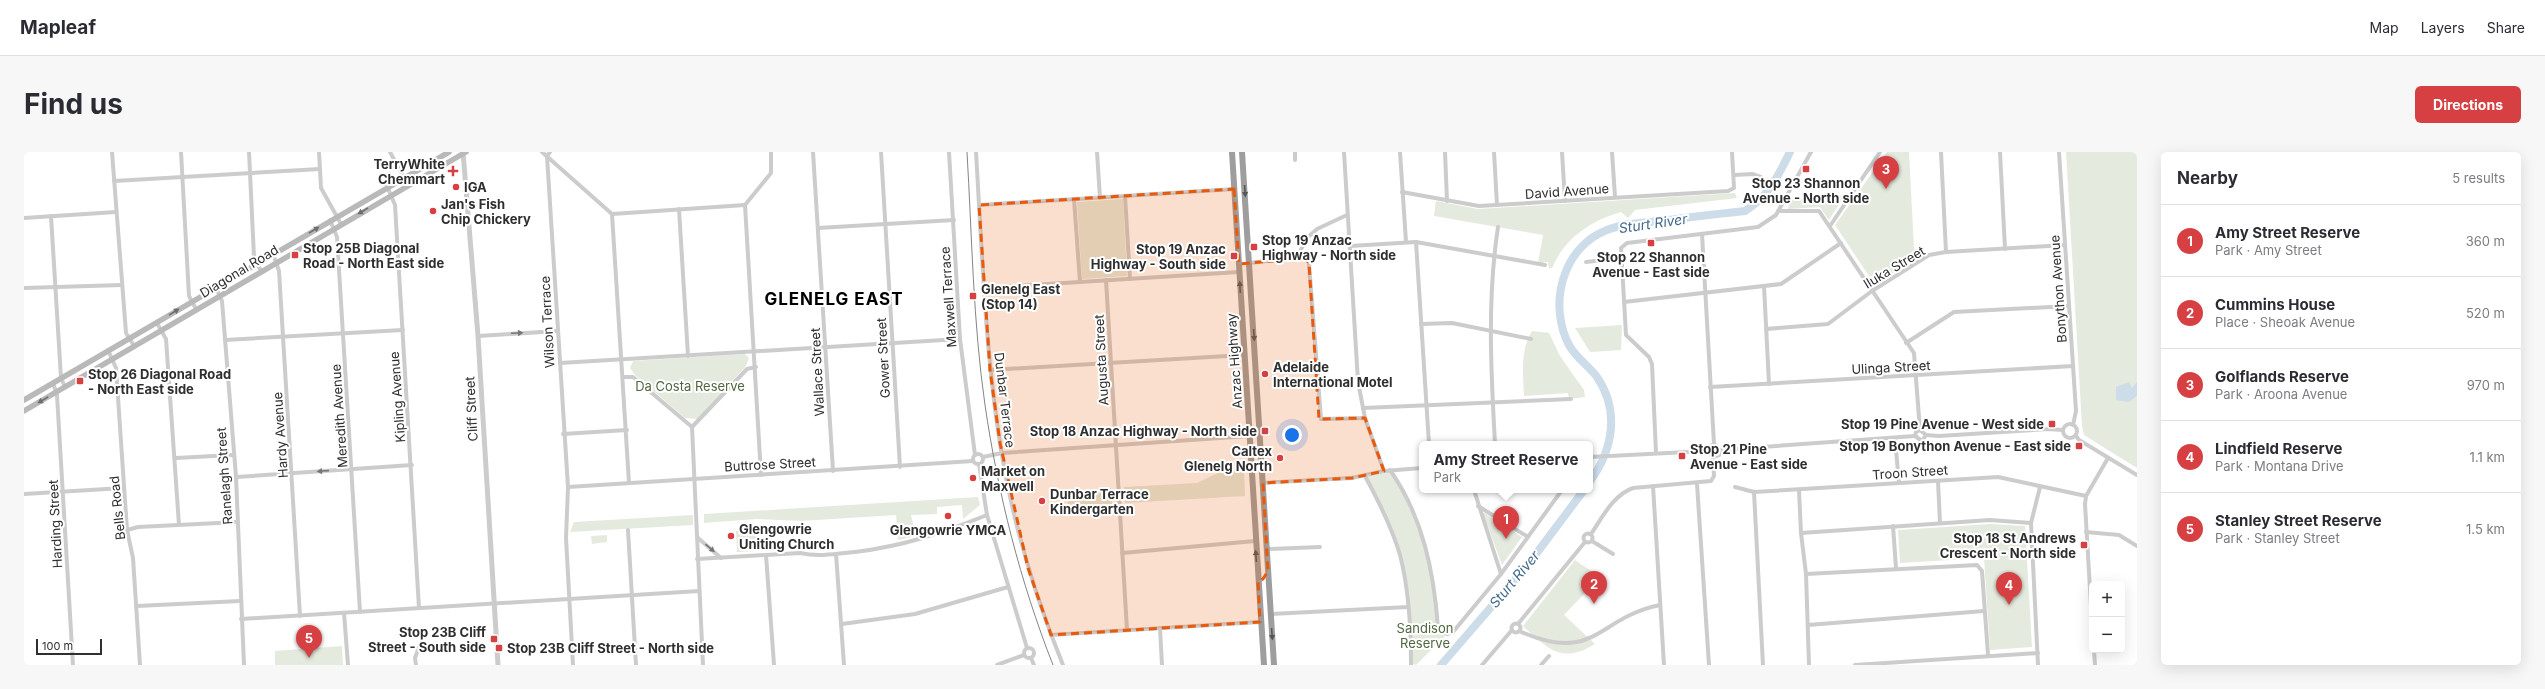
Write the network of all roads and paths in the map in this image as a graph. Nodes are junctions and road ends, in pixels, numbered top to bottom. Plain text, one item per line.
1 (112, 152) edge
2 (180, 152) edge
3 (249, 152) edge
4 (319, 152) edge
5 (390, 152) edge
6 (449, 152) edge
7 (464, 152) edge
8 (542, 152) edge
9 (550, 152) edge
10 (771, 152) edge
11 (813, 152) edge
12 (881, 152) edge
13 (949, 152) edge
14 (976, 152) edge
15 (1097, 152) edge
16 (1232, 152) edge
17 (1242, 152) edge
18 (1295, 152) edge
19 (1344, 152) edge
20 (1400, 152) edge
21 (1445, 152) edge
22 (1494, 152) edge
23 (1562, 152) edge
24 (1612, 152) edge
25 (1732, 152) edge
26 (1811, 152) edge
27 (1880, 152) edge
28 (1941, 152) edge
29 (2000, 152) edge
30 (2059, 152) edge
31 (547, 156) junction
32 (456, 158) junction
33 (1295, 160) dead end
34 (466, 167) junction
35 (320, 169) junction
36 (250, 172) junction
37 (1734, 175) junction
38 (182, 176) junction
39 (403, 177) junction
40 (1761, 177) dead end
41 (114, 181) junction
42 (408, 185) junction
43 (387, 186) junction
44 (1234, 189) junction
45 (1402, 192) junction
46 (392, 194) junction
47 (1125, 196) junction
48 (1615, 197) junction
49 (1100, 198) junction
50 (1074, 199) junction
51 (1447, 201) junction
52 (1565, 201) junction
53 (744, 205) junction
54 (979, 205) junction
55 (1497, 205) junction
56 (679, 209) junction
57 (1778, 211) junction
58 (116, 212) junction
59 (612, 214) junction
60 (1347, 215) junction
61 (51, 216) junction
62 (336, 216) junction
63 (24, 218) edge
64 (330, 220) junction
65 (954, 220) junction
66 (341, 224) junction
67 (886, 224) junction
68 (1830, 226) junction
69 (1498, 227) dead end
70 (335, 228) junction
71 (818, 228) junction
72 (1702, 234) junction
73 (1406, 242) junction
74 (1416, 242) junction
75 (1841, 243) junction
76 (2065, 245) junction
77 (1350, 246) junction
78 (2006, 249) junction
79 (1946, 252) junction
80 (1300, 253) junction
81 (273, 254) junction
82 (1494, 257) junction
83 (1621, 258) junction
84 (278, 261) junction
85 (1586, 262) dead end
86 (256, 263) junction
87 (1249, 263) junction
88 (1545, 265) dead end
89 (261, 271) junction
90 (1239, 272) junction
91 (1130, 279) junction
92 (1106, 280) junction
93 (1080, 282) junction
94 (122, 285) junction
95 (55, 286) junction
96 (1764, 286) junction
97 (24, 288) edge
98 (216, 288) junction
99 (984, 288) junction
100 (1872, 291) junction
101 (1706, 292) junction
102 (220, 296) junction
103 (1251, 300) junction
104 (192, 302) junction
105 (1624, 302) junction
106 (2069, 306) junction
107 (1241, 308) junction
108 (196, 310) junction
109 (1252, 315) junction
110 (1242, 316) junction
111 (157, 323) junction
112 (1421, 324) junction
113 (1490, 329) junction
114 (1766, 329) junction
115 (162, 330) junction
116 (403, 330) junction
117 (558, 331) junction
118 (344, 333) junction
119 (284, 336) junction
120 (478, 336) junction
121 (1531, 338) dead end
122 (128, 339) junction
123 (960, 339) junction
124 (225, 340) junction
125 (892, 343) junction
126 (1906, 343) junction
127 (134, 346) junction
128 (825, 347) junction
129 (108, 350) junction
130 (755, 351) junction
131 (1244, 354) junction
132 (688, 356) junction
133 (113, 359) junction
134 (621, 359) junction
135 (560, 363) junction
136 (1111, 364) junction
137 (2073, 366) junction
138 (756, 367) junction
139 (990, 370) junction
140 (1917, 375) junction
141 (623, 377) junction
142 (61, 378) junction
143 (53, 383) junction
144 (1769, 384) junction
145 (65, 387) junction
146 (1710, 387) junction
147 (57, 392) junction
148 (1571, 399) dead end
149 (24, 400) edge
150 (1492, 403) junction
151 (1426, 404) junction
152 (1363, 408) junction
153 (24, 411) edge
154 (1365, 418) junction
155 (2073, 425) junction
156 (692, 427) junction
157 (627, 430) junction
158 (1920, 430) junction
159 (2063, 430) junction
160 (563, 434) junction
161 (1926, 435) junction
162 (1249, 436) junction
163 (1915, 436) junction
164 (2076, 436) junction
165 (1895, 439) junction
166 (1429, 441) edge
167 (1495, 441) edge
168 (1714, 444) junction
169 (1116, 446) junction
170 (1720, 450) junction
171 (1707, 451) junction
172 (1002, 453) junction
173 (1656, 453) junction
174 (233, 455) junction
175 (979, 455) junction
176 (1593, 457) edge
177 (1713, 457) junction
178 (176, 458) junction
179 (2108, 458) junction
180 (973, 461) junction
181 (979, 464) junction
182 (412, 466) junction
183 (900, 467) junction
184 (1419, 468) edge
185 (352, 469) junction
186 (1390, 470) junction
187 (833, 471) junction
188 (1384, 471) junction
189 (293, 473) junction
190 (761, 475) junction
191 (2137, 475) edge
192 (1365, 476) junction
193 (236, 477) junction
194 (695, 479) junction
195 (1938, 480) junction
196 (629, 483) junction
197 (1263, 483) junction
198 (1898, 483) junction
199 (1697, 484) junction
200 (1653, 486) junction
201 (568, 487) junction
202 (1735, 487) dead end
203 (2040, 487) junction
204 (123, 488) junction
205 (1799, 490) junction
206 (63, 492) junction
207 (1754, 492) junction
208 (1475, 493) edge
209 (1560, 493) edge
210 (24, 494) edge
211 (2086, 496) junction
212 (1478, 506) junction
213 (988, 515) junction
214 (238, 522) junction
215 (1940, 523) junction
216 (2031, 523) junction
217 (179, 525) junction
218 (1893, 526) junction
219 (127, 530) junction
220 (628, 530) dead end
221 (2086, 532) junction
222 (1800, 533) junction
223 (1591, 534) junction
224 (698, 538) junction
225 (1528, 538) junction
226 (1592, 541) junction
227 (1256, 542) junction
228 (1585, 542) junction
229 (2137, 546) edge
230 (1320, 547) dead end
231 (1267, 549) junction
232 (1122, 553) junction
233 (836, 554) junction
234 (1613, 554) dead end
235 (766, 555) junction
236 (721, 558) junction
237 (697, 559) junction
238 (1896, 568) junction
239 (1268, 571) junction
240 (1501, 574) junction
241 (1806, 574) junction
242 (1258, 580) junction
243 (1269, 584) junction
244 (1008, 587) junction
245 (699, 591) junction
246 (1258, 591) junction
247 (632, 595) junction
248 (240, 600) junction
249 (569, 600) junction
250 (494, 604) junction
251 (1660, 605) junction
252 (137, 606) junction
253 (1408, 607) junction
254 (419, 608) junction
255 (1984, 610) junction
256 (360, 612) junction
257 (344, 613) junction
258 (1271, 614) junction
259 (300, 616) junction
260 (2092, 617) edge
261 (242, 619) junction
262 (1260, 622) junction
263 (842, 624) junction
264 (1518, 624) junction
265 (1808, 625) junction
266 (1622, 626) dead end
267 (1160, 628) junction
268 (1126, 630) junction
269 (1512, 630) junction
270 (1519, 631) junction
271 (1051, 635) junction
272 (1533, 642) dead end
273 (419, 647) dead end
274 (1027, 648) junction
275 (1544, 651) dead end
276 (2038, 652) junction
277 (2094, 653) edge
278 (1024, 655) junction
279 (1988, 655) junction
280 (1549, 656) junction
281 (1031, 658) junction
282 (1554, 658) dead end
283 (73, 665) edge
284 (140, 665) edge
285 (244, 665) edge
286 (348, 665) edge
287 (416, 665) edge
288 (498, 665) edge
289 (573, 665) edge
290 (636, 665) edge
291 (703, 665) edge
292 (774, 665) edge
293 (844, 665) edge
294 (997, 665) edge
295 (1034, 665) edge
296 (1063, 665) edge
297 (1162, 665) edge
298 (1264, 665) edge
299 (1274, 665) edge
300 (1412, 665) edge
301 (1482, 665) edge
302 (1541, 665) edge
303 (1664, 665) edge
304 (1709, 665) edge
305 (1763, 665) edge
306 (1809, 665) edge
307 (1855, 665) edge
308 (2038, 665) edge
309 (2095, 665) edge

1 - 41 street
2 - 38 street
3 - 36 street
4 - 35 street
5 - 39 street
6 - 39 main road, Diagonal Road
7 - 32 main road, Diagonal Road
7 - 34 street, Cliff Street
8 - 31 street
9 - 31 street
10 - 53 street
11 - 71 street, Wallace Street
12 - 67 street, Gower Street
13 - 65 street, Maxwell Terrace
14 - 54 street, Dunbar Terrace
15 - 49 street
16 - 44 highway, Anzac Highway
17 -> 87 highway, Anzac Highway
18 - 33 street
19 - 60 street
20 - 45 street
21 - 51 street
22 - 55 street
23 - 52 street
24 - 48 street
25 - 37 street
26 - 57 street
27 - 68 street
28 - 79 street
29 - 78 street
30 - 76 street, Bonython Avenue
31 - 59 street
31 - 117 street, Wilson Terrace
32 - 34 street
32 - 42 main road, Diagonal Road
34 - 120 street, Cliff Street
35 - 36 street
35 - 62 street
36 - 38 street
36 - 86 street
37 - 40 street
37 - 48 street, David Avenue
38 - 41 street
38 - 104 street
39 - 42 street
39 - 43 main road, Diagonal Road
41 - 58 street
42 - 46 main road, Diagonal Road
43 - 46 street, Kipling Avenue
43 - 62 main road, Diagonal Road
44 - 47 street
44 - 90 highway, Anzac Highway
45 - 51 street, David Avenue
45 - 73 street
46 -> 66 main road, Diagonal Road
46 - 116 street, Kipling Avenue
47 - 49 street
47 - 91 street
48 - 52 street, David Avenue
49 - 50 street
50 - 54 street
50 - 93 street
51 - 55 street, David Avenue
52 - 55 street, David Avenue
53 - 56 street
53 - 130 street
54 - 99 street, Dunbar Terrace
56 - 59 street
56 - 132 street
57 - 68 street
57 - 72 street
58 - 61 street
58 - 94 street
59 - 134 street
60 - 77 street
60 - 80 street
61 - 63 street
61 - 95 street
62 - 64 main road, Diagonal Road
62 - 66 street
64 - 70 street, Meredith Avenue
81 -> 64 main road, Diagonal Road
65 - 67 street
65 - 123 street, Maxwell Terrace
66 - 70 main road, Diagonal Road
67 - 71 street
67 - 125 street, Gower Street
68 - 75 street
69 - 82 street
70 - 84 main road, Diagonal Road
70 - 118 street, Meredith Avenue
71 - 128 street, Wallace Street
72 - 83 street
72 - 101 street
73 - 74 street
73 - 77 street
74 - 82 street
74 - 112 street
75 - 96 street
75 - 100 street
76 - 78 street, Iluka Street
76 - 106 street, Bonython Avenue
77 - 152 street
78 - 79 street, Iluka Street
79 - 100 street, Iluka Street
80 - 87 street
80 - 154 street
81 - 84 street
81 - 86 main road, Diagonal Road
82 - 88 street
82 - 113 street
83 - 85 street
83 - 105 street
84 - 89 main road, Diagonal Road
84 - 119 street, Hardy Avenue
86 - 89 street
86 - 98 main road, Diagonal Road
87 - 103 highway, Anzac Highway
89 - 102 main road, Diagonal Road
90 - 91 street
107 -> 90 highway, Anzac Highway
91 - 92 street
92 - 93 street
92 - 136 street, Augusta Street
93 - 99 street
94 - 95 street
94 - 122 street
95 - 97 street
95 - 142 street
96 - 101 street
96 - 114 street
98 - 102 street, Ranelagh Street
98 - 104 main road, Diagonal Road
99 - 139 street, Dunbar Terrace
100 - 114 street, Iluka Street
100 - 126 street
101 - 105 street
101 - 146 street
102 - 108 main road, Diagonal Road
102 - 124 street, Ranelagh Street
103 - 107 highway
103 - 109 highway, Anzac Highway
104 - 108 street
111 -> 104 main road, Diagonal Road
105 - 173 street
106 - 126 street
106 - 137 street, Bonython Avenue
107 - 110 highway, Anzac Highway
108 - 115 main road, Diagonal Road
109 - 110 highway
109 -> 197 highway, Anzac Highway
110 - 131 highway, Anzac Highway
111 - 115 street
111 - 122 main road, Diagonal Road
112 - 113 street
112 - 151 street
113 - 121 street
113 - 150 street
114 - 144 street
115 - 127 main road, Diagonal Road
115 - 178 street
116 - 118 street
116 - 182 street, Kipling Avenue
120 -> 117 street
117 - 135 street, Wilson Terrace
118 - 119 street
118 - 185 street, Meredith Avenue
119 - 124 street
119 - 189 street, Hardy Avenue
120 - 250 street, Cliff Street
122 - 127 street
122 - 129 main road, Diagonal Road
123 - 125 street
123 - 175 street, Maxwell Terrace
124 - 174 street, Ranelagh Street
125 - 128 street
125 - 183 street, Gower Street
126 - 140 street
127 - 133 main road, Diagonal Road
128 - 130 street
128 - 187 street, Wallace Street
129 - 133 street, Bells Road
129 - 142 main road, Diagonal Road
130 - 132 street
130 - 138 street
131 - 136 street
131 - 162 highway, Anzac Highway
132 - 134 street
133 - 145 main road, Diagonal Road
133 - 204 street, Bells Road
134 - 135 street
134 - 141 street
135 - 160 street, Wilson Terrace
136 - 139 street
136 - 169 street, Augusta Street
137 - 140 street, Ulinga Street
137 - 155 street, Bonython Avenue
138 - 156 street
138 - 190 street
139 - 172 street, Dunbar Terrace
140 - 144 street, Ulinga Street
140 - 158 street
141 - 156 street
141 - 157 street
142 - 143 main road, Diagonal Road
142 - 145 street
143 - 147 street, Harding Street
143 - 149 main road, Diagonal Road
144 - 146 street, Ulinga Street
145 - 147 main road, Diagonal Road
146 - 168 street
147 -> 153 main road, Diagonal Road
147 - 206 street, Harding Street
148 - 150 street
150 - 151 street
150 - 167 street
151 - 152 street
151 - 166 street
152 - 154 street
154 - 188 street
155 - 159 street
155 - 164 street
156 - 194 street
157 - 160 street
157 - 196 street
158 - 161 street
158 - 163 street
159 - 161 street
159 - 164 street
160 - 201 street, Wilson Terrace
161 - 163 street
162 - 169 street
162 - 227 highway, Anzac Highway
163 - 165 street
164 - 179 street
165 - 170 street
165 - 198 street
168 - 170 street
168 - 171 street
169 - 172 street
169 - 232 street, Augusta Street
170 - 177 street
171 - 173 street
171 - 177 street
172 - 175 street
172 - 271 street, Dunbar Terrace
173 - 176 street
174 - 178 street
174 - 193 street, Ranelagh Street
175 - 180 street
175 - 181 street
177 - 199 street
178 - 217 street
179 - 191 street
179 - 211 street
180 - 181 street
180 - 183 street, Buttrose Street
181 - 213 street
182 - 185 street
182 - 254 street, Kipling Avenue
183 - 187 street, Buttrose Street
184 - 186 street
185 -> 189 street
185 - 256 street, Meredith Avenue
186 - 188 street
186 - 240 street
187 - 190 street, Buttrose Street
188 - 192 street
189 - 193 street
189 - 259 street, Hardy Avenue
190 - 194 street, Buttrose Street
192 - 197 street
192 - 253 street
193 - 214 street, Ranelagh Street
194 - 196 street, Buttrose Street
194 - 224 street
195 - 198 street, Troon Street
195 - 203 street, Troon Street
195 - 215 street
196 - 201 street, Buttrose Street
197 - 231 highway, Anzac Highway
198 - 205 street, Troon Street
199 - 200 street
199 - 304 street
200 - 223 street
200 - 251 street
201 - 249 street, Wilson Terrace
202 - 207 street, Troon Street
203 - 211 street, Troon Street
203 - 216 street
204 - 206 street
204 - 219 street, Bells Road
205 - 207 street, Troon Street
205 - 222 street
206 - 210 street
206 - 283 street, Harding Street
207 - 305 street
208 - 212 street
209 - 225 street
211 - 221 street
212 - 225 street
212 - 240 street
213 - 233 street
213 - 244 street
214 - 217 street
214 - 248 street, Ranelagh Street
215 - 216 street
215 - 218 street
216 - 276 street
217 - 219 street
218 - 222 street
218 - 238 street
219 - 252 street, Bells Road
220 - 247 street
221 - 229 street
221 - 260 street
222 - 241 street
223 - 226 street
223 - 228 street
224 -> 236 street
224 - 237 street
225 - 240 street
226 - 228 street
226 - 234 street
227 - 232 street
242 -> 227 highway, Anzac Highway
228 - 264 street
230 - 231 street
231 - 239 highway, Anzac Highway
232 - 268 street, Augusta Street
233 - 235 street
233 - 263 street
235 - 236 street
235 - 292 street
236 - 237 street
237 - 245 street
238 - 241 street
238 - 255 street
239 - 242 highway
239 - 243 highway, Anzac Highway
241 - 265 street
242 - 246 highway, Anzac Highway
243 - 246 highway
243 - 258 highway, Anzac Highway
244 - 263 street
244 - 274 street
245 - 247 street
245 - 291 street
246 - 262 highway, Anzac Highway
247 - 249 street
247 - 290 street
248 - 252 street
248 - 261 street, Ranelagh Street
249 - 250 street
249 - 289 street, Wilson Terrace
250 - 254 street
250 - 288 street, Cliff Street
251 - 266 street
251 - 303 street
252 - 284 street, Bells Road
253 - 258 street
253 - 300 street
254 - 256 street
255 - 265 street
255 - 279 street
256 - 257 street
257 - 259 street
257 - 286 street
258 -> 299 highway, Anzac Highway
259 - 261 street
261 - 285 street, Ranelagh Street
262 - 267 street
262 - 298 highway, Anzac Highway
263 - 293 street
264 - 269 street
264 - 270 street
265 - 306 street
267 - 268 street
267 - 297 street
268 - 271 street
269 - 270 street
269 - 301 street
270 - 272 street
271 - 296 street, Dunbar Terrace
273 - 287 street
274 - 278 street
274 - 281 street
275 - 280 street
276 - 279 street
276 - 308 street
277 - 309 street
278 - 281 street
278 - 294 street
279 - 307 street
280 - 282 street
280 - 302 street
281 - 295 street

